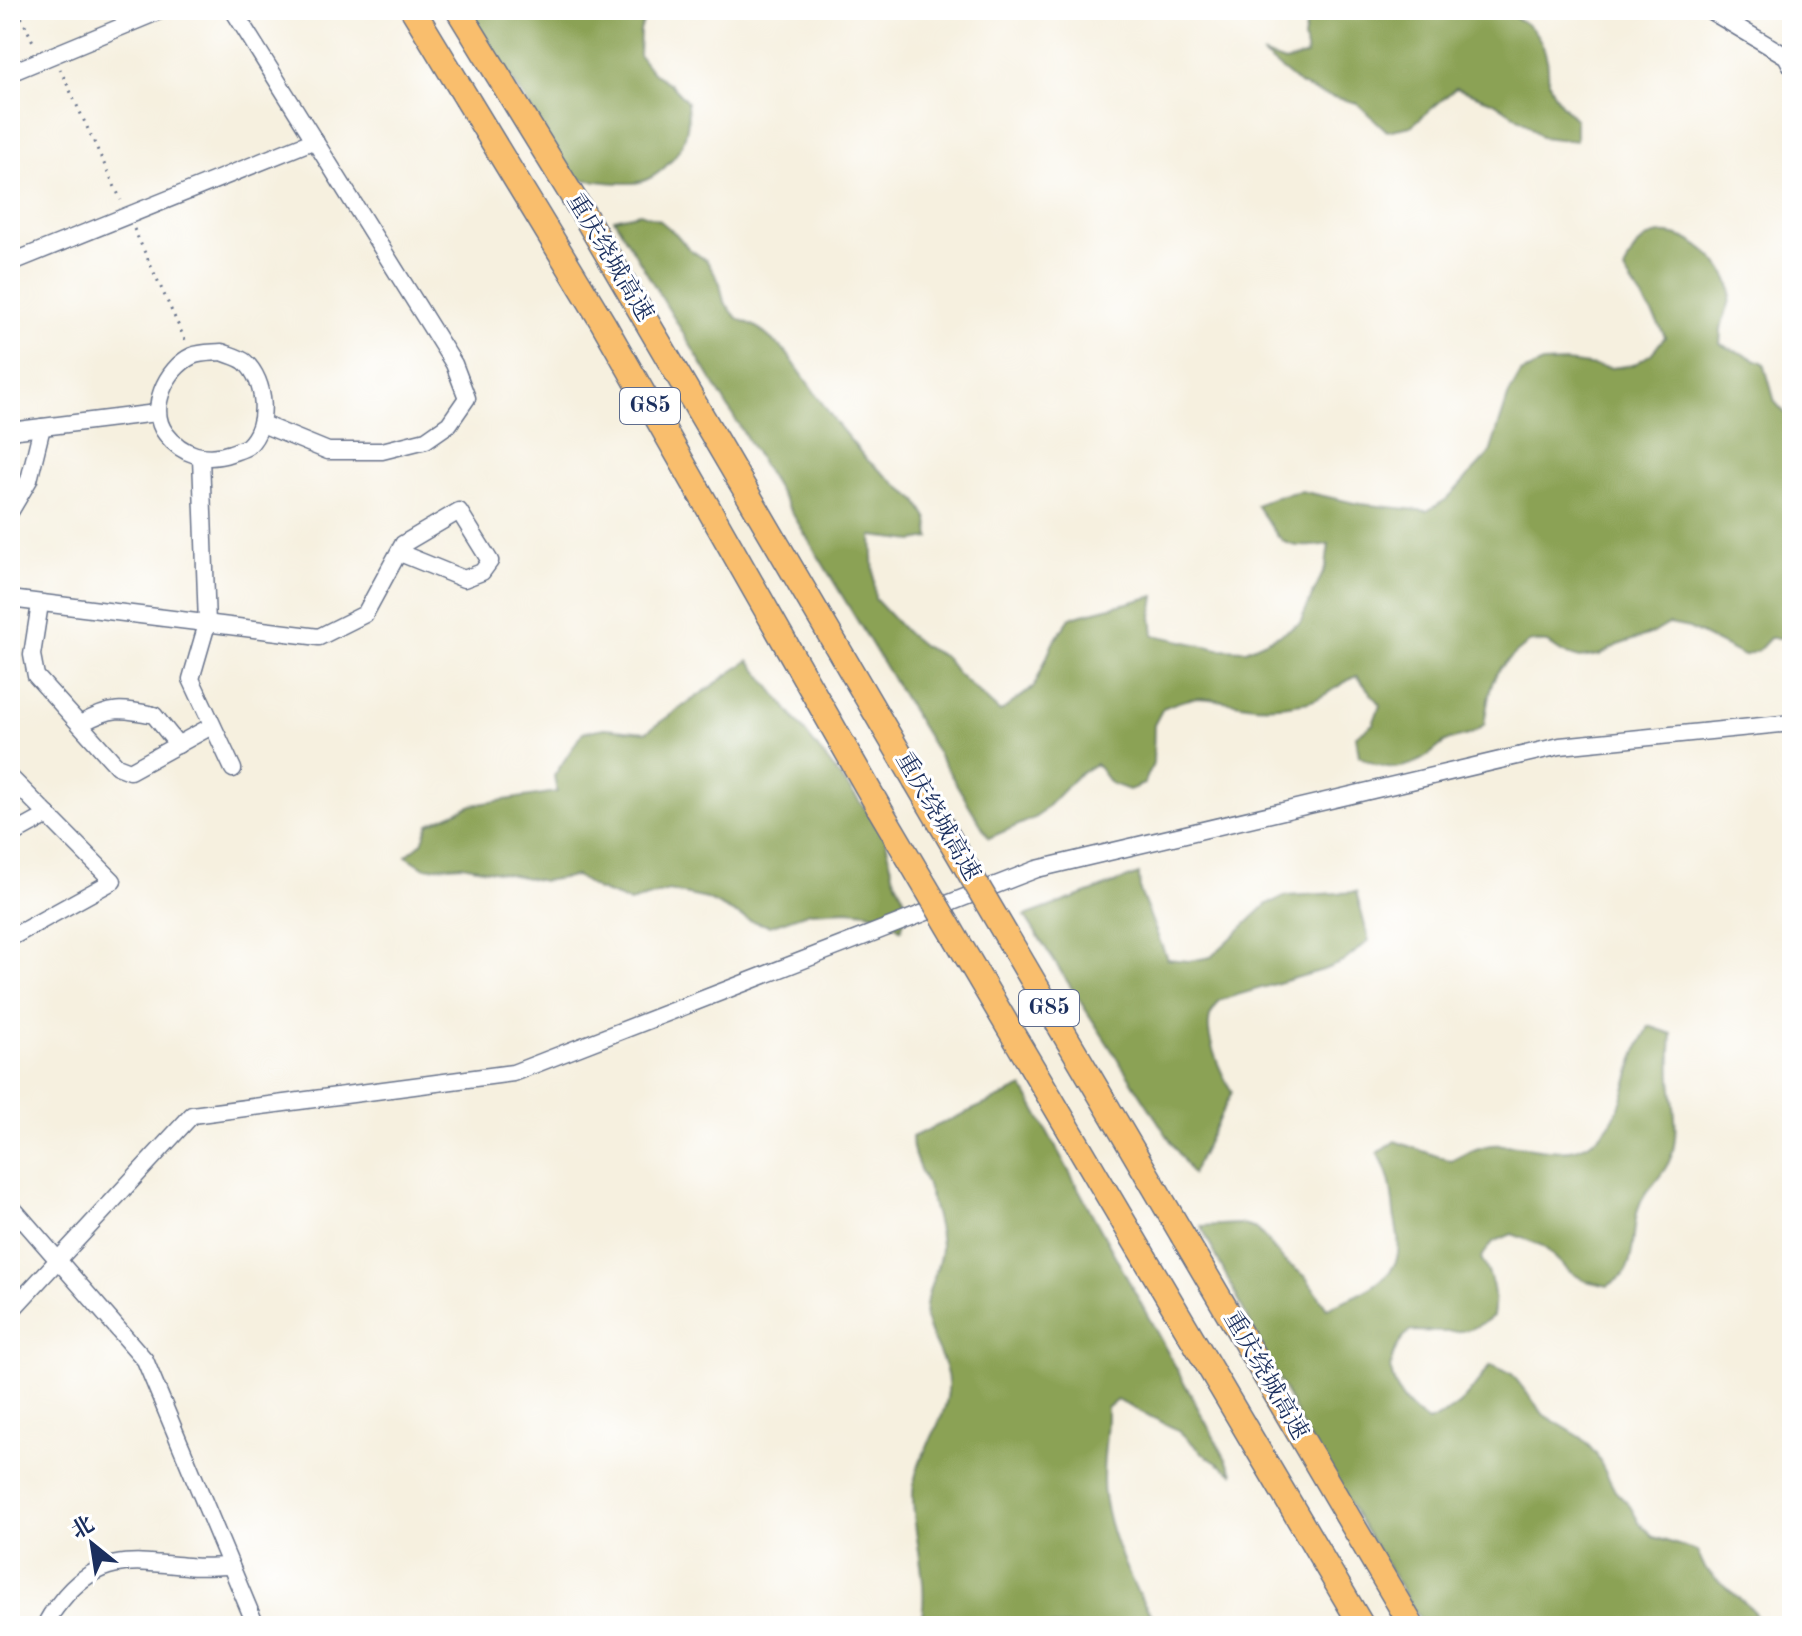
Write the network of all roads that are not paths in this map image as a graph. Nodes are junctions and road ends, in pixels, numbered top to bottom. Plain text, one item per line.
1 (162, 10) edge
2 (233, 10) edge
3 (413, 10) edge
4 (458, 10) edge
5 (1709, 10) edge
6 (1792, 67) edge
7 (10, 73) edge
8 (315, 140) junction
9 (10, 263) edge
10 (156, 413) junction
11 (262, 424) junction
12 (42, 427) junction
13 (10, 431) edge
14 (201, 457) junction
15 (10, 512) edge
16 (400, 553) junction
17 (10, 599) edge
18 (40, 604) junction
19 (207, 624) junction
20 (82, 723) dead end
21 (1792, 723) edge
22 (208, 728) dead end
23 (178, 745) junction
24 (233, 769) dead end
25 (10, 777) edge
26 (48, 815) junction
27 (10, 836) edge
28 (10, 938) edge
29 (10, 1205) edge
30 (58, 1261) junction
31 (10, 1312) edge
32 (231, 1566) junction
33 (45, 1626) edge
34 (256, 1626) edge
35 (1362, 1626) edge
36 (1412, 1626) edge

1 - 7 street
2 - 8 street
3 - 35 highway, 重庆绕城高速 / G85, bridge
4 - 36 highway, 重庆绕城高速 / G85, bridge
5 - 6 street
8 - 9 street
8 - 11 street
10 - 11 street
10 - 12 street
10 - 14 street
11 - 14 street
12 - 13 street
12 - 15 street
14 - 19 street
16 - 16 street
16 - 19 street
17 - 18 street
18 - 19 street
18 - 23 street
19 - 24 street
20 - 23 street
21 - 30 street
22 - 23 street
25 - 26 street
26 - 27 street
26 - 28 street
29 - 30 street
30 - 31 street
30 - 32 street
32 - 33 street
32 - 34 street

